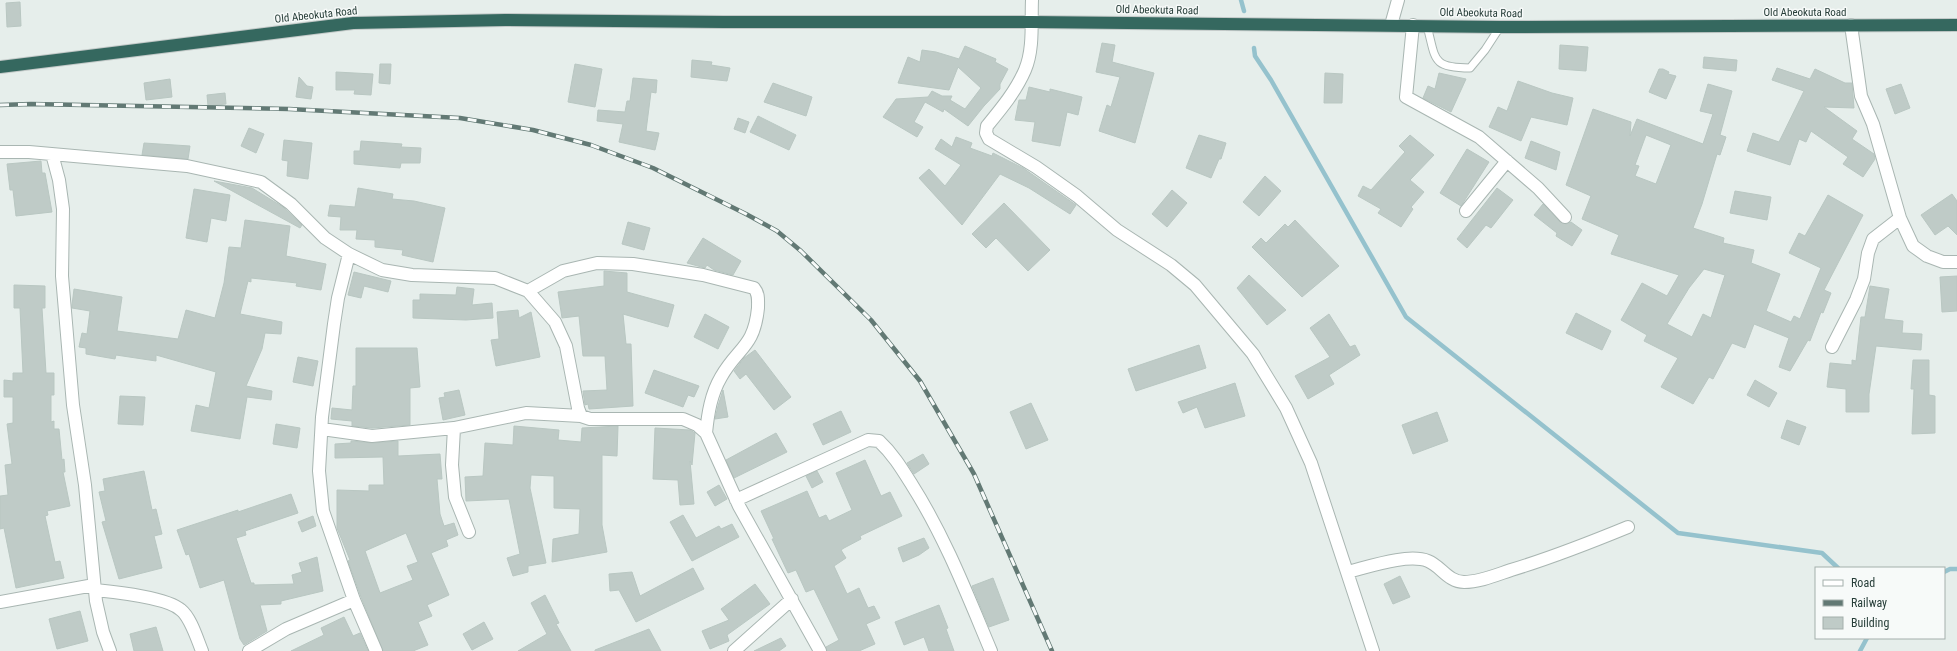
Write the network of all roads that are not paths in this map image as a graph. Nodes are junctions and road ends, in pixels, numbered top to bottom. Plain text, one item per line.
1 (1032, 0) edge
2 (1398, 0) edge
3 (1031, 22) junction
4 (1391, 25) junction
5 (1413, 25) junction
6 (1851, 25) junction
7 (1957, 25) edge
8 (1427, 26) junction
9 (1500, 27) junction
10 (0, 67) edge
11 (0, 152) edge
12 (52, 154) junction
13 (1507, 161) junction
14 (1466, 210) dead end
15 (1565, 217) dead end
16 (1900, 218) junction
17 (349, 254) junction
18 (1957, 262) edge
19 (528, 291) junction
20 (1832, 346) dead end
21 (581, 416) junction
22 (454, 428) junction
23 (322, 429) junction
24 (706, 433) junction
25 (736, 500) junction
26 (1628, 527) dead end
27 (469, 532) dead end
28 (1347, 572) junction
29 (94, 588) junction
30 (792, 599) junction
31 (354, 600) junction
32 (0, 602) edge
33 (110, 651) edge
34 (202, 651) edge
35 (249, 651) edge
36 (376, 651) edge
37 (734, 651) edge
38 (820, 651) edge
39 (991, 651) edge
40 (1373, 651) edge

1 - 3 street
2 - 4 street
3 - 4 highway, Old Abeokuta Road
3 - 10 highway, Old Abeokuta Road
3 - 28 street
4 - 5 highway, Old Abeokuta Road
5 - 8 highway, Old Abeokuta Road
5 - 13 street
6 - 7 highway, Old Abeokuta Road
6 - 9 highway, Old Abeokuta Road
6 - 16 street
8 - 9 highway, Old Abeokuta Road
8 - 9 lane
11 - 12 street
12 - 17 street
12 - 29 street
13 - 14 street
13 - 15 street
16 - 18 street
16 - 20 street
17 - 19 street
17 - 23 street
19 - 21 street
19 - 24 street
21 - 22 street
21 - 24 street
22 - 23 street
22 - 27 street
23 - 31 street
24 - 25 street
25 - 30 street
25 - 39 street
26 - 28 street
28 - 40 street
29 - 32 street
29 - 33 street
29 - 34 street
30 - 37 street
30 - 38 street
31 - 35 street
31 - 36 street

